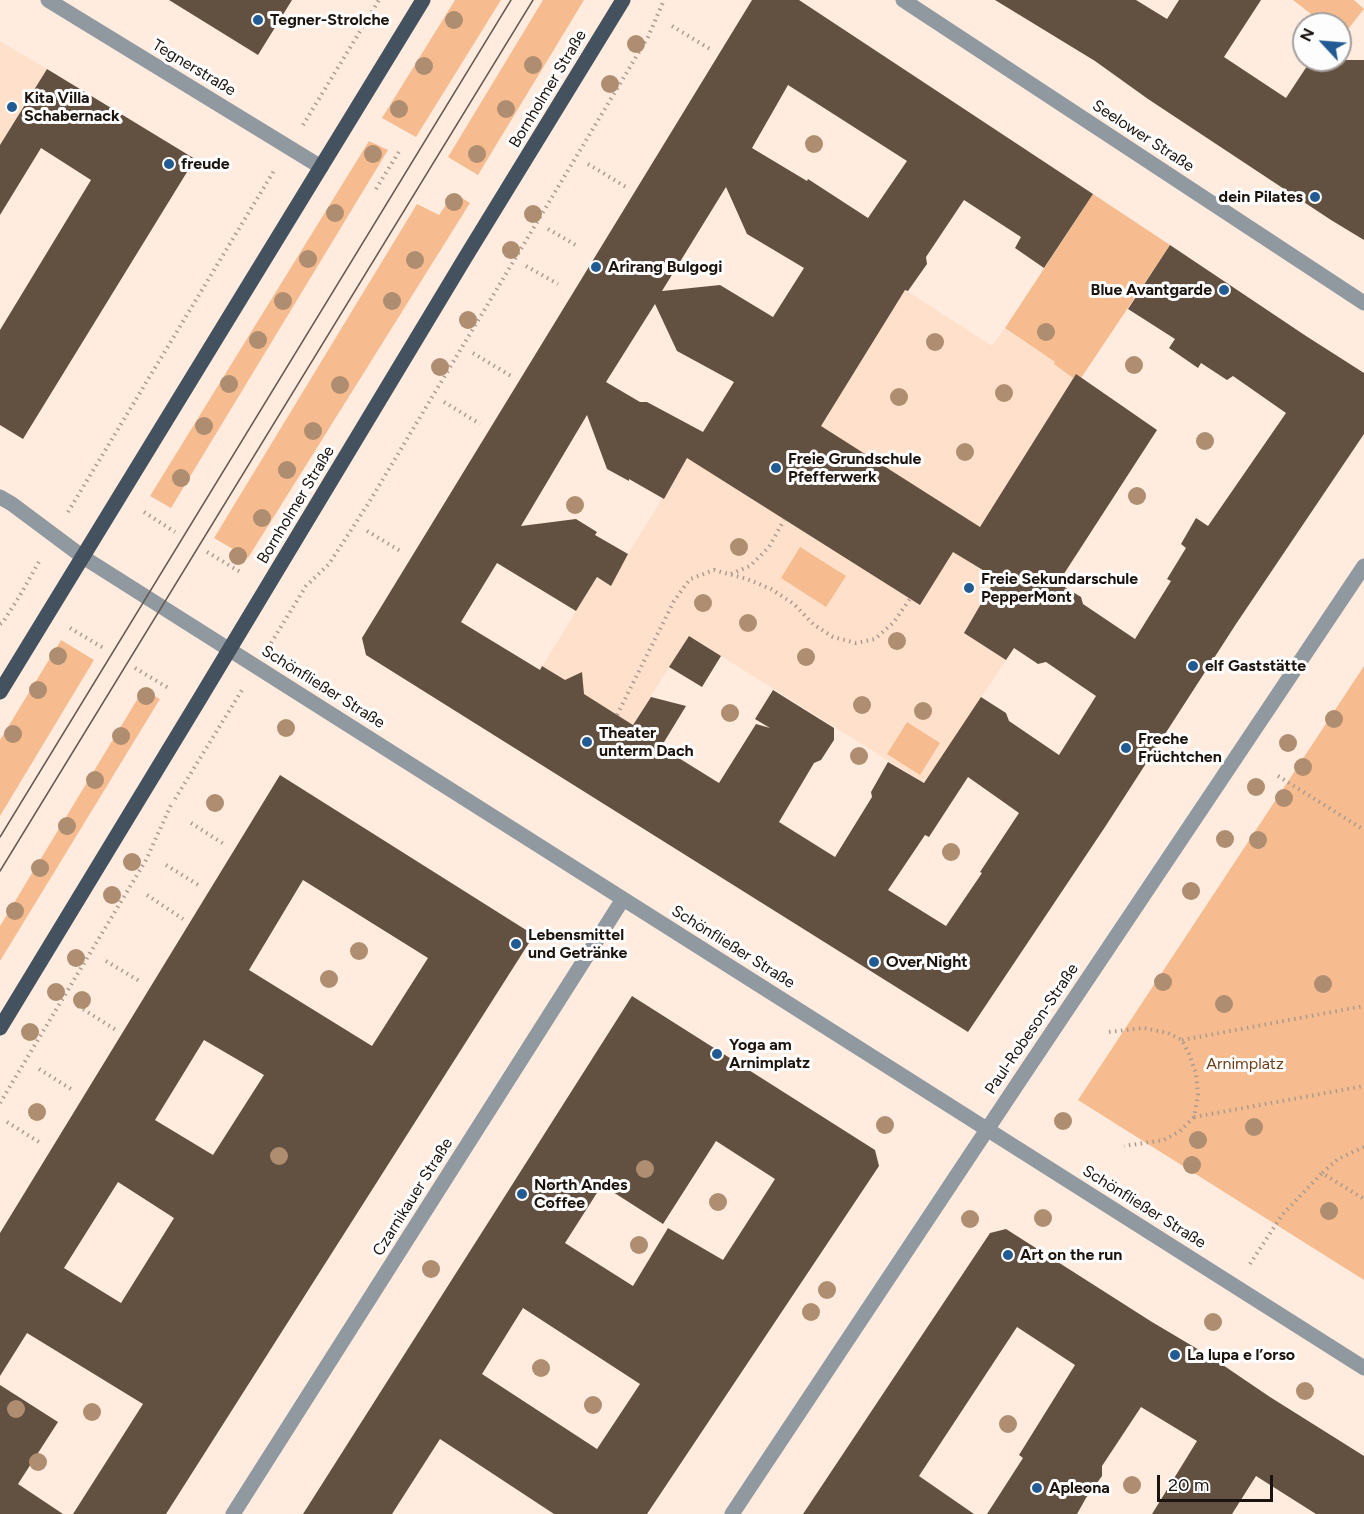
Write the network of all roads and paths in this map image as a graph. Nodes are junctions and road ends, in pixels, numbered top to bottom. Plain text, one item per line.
1 (48, 0) edge
2 (379, 0) edge
3 (423, 0) edge
4 (623, 0) edge
5 (664, 0) edge
6 (903, 0) edge
7 (672, 26) dead end
8 (710, 49) dead end
9 (289, 147) junction
10 (400, 150) dead end
11 (588, 164) dead end
12 (321, 166) junction
13 (626, 187) dead end
14 (376, 189) dead end
15 (548, 229) dead end
16 (579, 247) dead end
17 (526, 266) dead end
18 (558, 284) dead end
19 (1364, 303) edge
20 (473, 353) dead end
21 (511, 376) dead end
22 (444, 402) dead end
23 (480, 424) dead end
24 (0, 497) edge
25 (144, 512) dead end
26 (784, 520) dead end
27 (367, 531) dead end
28 (176, 532) dead end
29 (54, 536) junction
30 (207, 552) dead end
31 (402, 552) dead end
32 (83, 557) junction
33 (1364, 566) edge
34 (242, 573) dead end
35 (730, 575) junction
36 (910, 599) dead end
37 (294, 605) dead end
38 (0, 624) edge
39 (70, 628) dead end
40 (105, 649) dead end
41 (230, 650) junction
42 (135, 668) dead end
43 (170, 689) dead end
44 (0, 692) edge
45 (617, 715) dead end
46 (223, 722) dead end
47 (1278, 776) dead end
48 (191, 823) dead end
49 (1364, 830) edge
50 (224, 844) dead end
51 (166, 865) dead end
52 (200, 886) dead end
53 (147, 895) dead end
54 (623, 899) junction
55 (183, 919) dead end
56 (106, 961) dead end
57 (141, 982) dead end
58 (78, 1006) dead end
59 (1364, 1006) edge
60 (0, 1028) edge
61 (116, 1030) dead end
62 (1109, 1032) dead end
63 (1182, 1040) junction
64 (39, 1069) dead end
65 (1364, 1086) edge
66 (71, 1089) dead end
67 (0, 1103) edge
68 (1194, 1117) junction
69 (7, 1122) dead end
70 (987, 1129) junction
71 (39, 1142) dead end
72 (1124, 1146) dead end
73 (1364, 1147) edge
74 (1322, 1173) junction
75 (1364, 1199) edge
76 (1235, 1286) junction
77 (1364, 1368) edge
78 (233, 1514) edge
79 (732, 1514) edge

1 - 9 street, Tegnerstraße
2 - 9 path
3 - 12 main road
4 - 41 main road, Bornholmer Straße
5 - 37 path
6 - 19 street, Seelower Straße
7 - 8 path
9 - 12 street, Tegnerstraße
9 - 29 path
10 - 14 path
11 - 13 path
12 - 32 main road
15 - 16 path
17 - 18 path
20 - 21 path
22 - 23 path
24 - 29 street, Schönfließer Straße
25 - 28 path
26 - 35 path
27 - 31 path
29 - 32 street, Schönfließer Straße
29 - 38 path
30 - 34 path
32 - 41 street, Schönfließer Straße
32 - 44 main road
33 - 70 street, Paul-Robeson-Straße
35 - 36 path
35 - 45 path
39 - 40 path
41 - 54 street, Schönfließer Straße
41 - 60 main road, Bornholmer Straße
42 - 43 path
46 - 67 path
47 - 49 path
48 - 50 path
51 - 52 path
53 - 55 path
54 - 70 street, Schönfließer Straße
54 - 78 street, Czarnikauer Straße
56 - 57 path
58 - 61 path
59 - 63 path
62 - 63 path
63 - 68 path
64 - 66 path
65 - 68 path
68 - 72 path
69 - 71 path
70 - 76 street, Schönfließer Straße
70 - 79 street, Paul-Robeson-Straße
73 - 74 path
74 - 75 path
74 - 76 path
76 - 77 street, Schönfließer Straße

